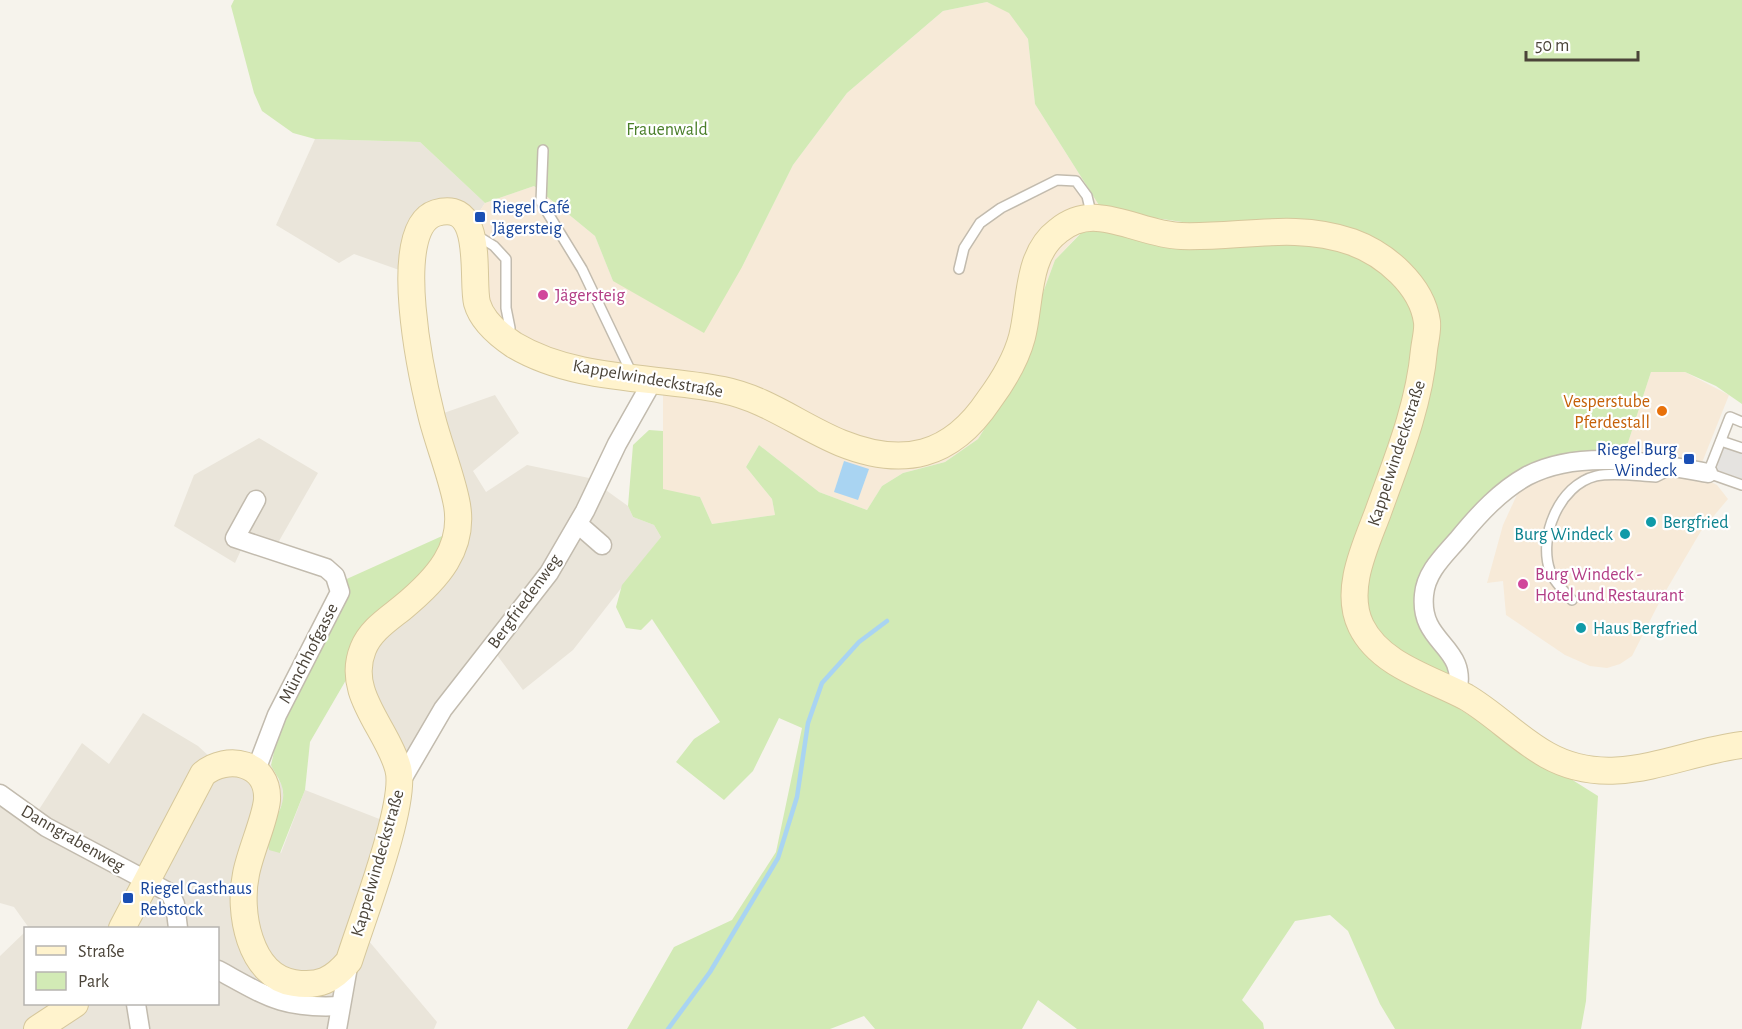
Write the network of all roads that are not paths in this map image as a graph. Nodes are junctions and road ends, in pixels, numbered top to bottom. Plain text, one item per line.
1 (543, 150) dead end
2 (1092, 217) junction
3 (959, 269) dead end
4 (643, 381) junction
5 (1742, 422) edge
6 (1721, 441) junction
7 (1742, 448) edge
8 (1669, 466) junction
9 (1708, 473) junction
10 (1742, 485) edge
11 (256, 500) dead end
12 (578, 524) junction
13 (602, 545) dead end
14 (1572, 600) dead end
15 (1457, 693) junction
16 (1742, 745) edge
17 (256, 770) junction
18 (401, 781) junction
19 (0, 794) edge
20 (147, 880) junction
21 (123, 927) edge
22 (178, 927) edge
23 (348, 961) junction
24 (219, 971) edge
25 (73, 1005) edge
26 (136, 1005) edge
27 (340, 1006) junction
28 (37, 1029) edge
29 (140, 1029) edge
30 (337, 1029) edge

1 - 4 lane
2 - 3 lane
2 - 4 street, Kappelwindeckstraße
2 - 15 street, Kappelwindeckstraße
4 - 12 street, Bergfriedenweg
4 - 18 street, Kappelwindeckstraße
5 - 6 lane
6 - 7 lane
6 - 9 lane
8 - 9 street
8 - 14 lane
8 - 15 street
9 - 10 lane
11 - 17 street, Münchhofgasse
12 - 13 street
12 - 18 street, Bergfriedenweg
15 - 16 street, Kappelwindeckstraße
17 - 20 street
17 - 23 street, Kappelwindeckstraße
18 - 23 street, Kappelwindeckstraße
19 - 20 street, Danngrabenweg
20 - 21 street
20 - 22 street, Danngrabenweg
23 - 27 street
24 - 27 street
25 - 28 street
26 - 29 street
27 - 30 street

